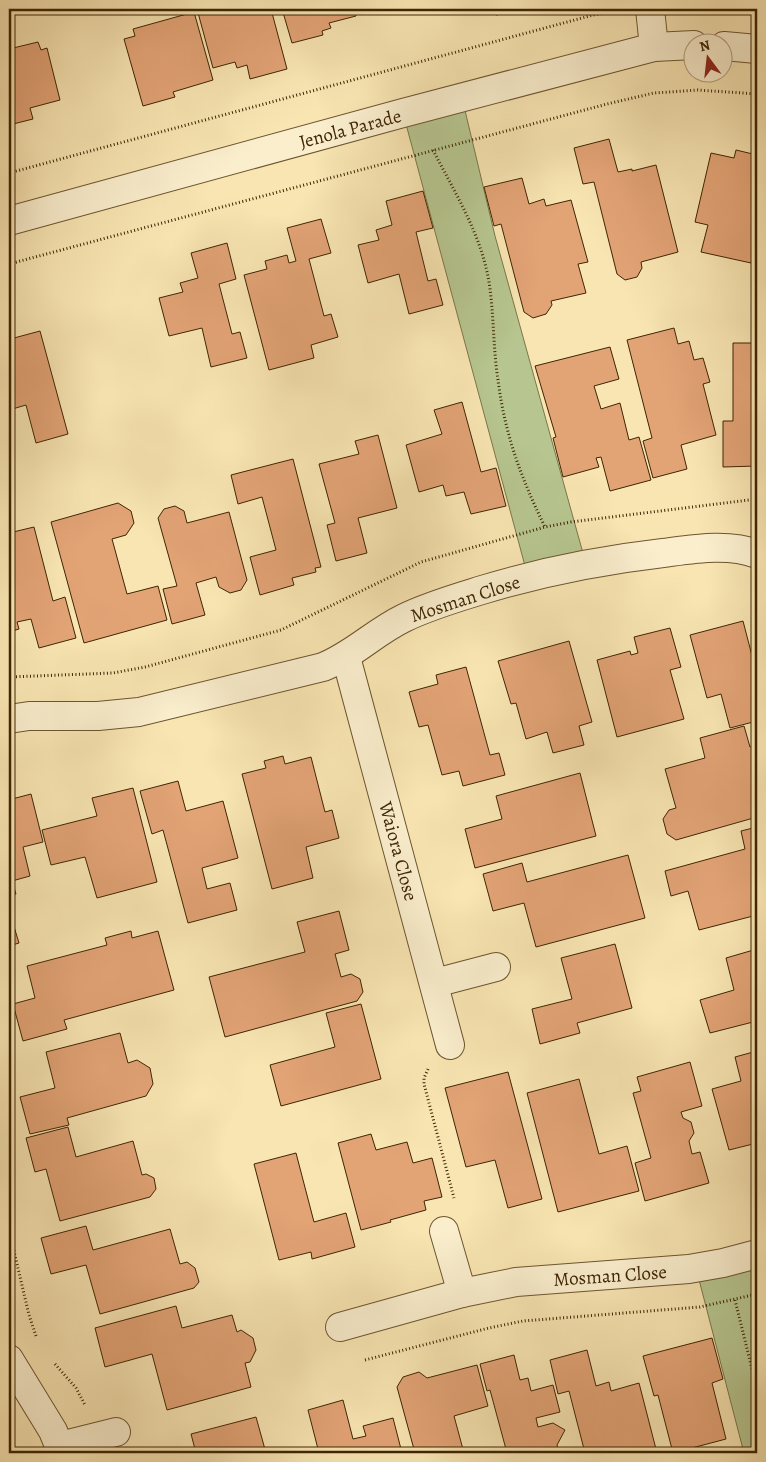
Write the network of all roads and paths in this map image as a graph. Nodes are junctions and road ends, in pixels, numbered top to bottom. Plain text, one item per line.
1 (650, 9) edge
2 (618, 10) dead end
3 (684, 46) edge
4 (654, 47) junction
5 (734, 47) edge
6 (757, 49) edge
7 (757, 94) edge
8 (433, 150) junction
9 (9, 173) edge
10 (9, 221) edge
11 (9, 264) edge
12 (545, 527) dead end
13 (757, 554) edge
14 (346, 657) junction
15 (9, 719) edge
16 (496, 968) dead end
17 (435, 983) junction
18 (450, 1045) joint
19 (9, 1230) edge
20 (444, 1231) joint
21 (757, 1254) edge
22 (462, 1293) junction
23 (757, 1294) edge
24 (735, 1300) junction
25 (340, 1327) dead end
26 (39, 1341) dead end
27 (9, 1359) edge
28 (51, 1359) dead end
29 (365, 1360) dead end
30 (757, 1385) edge
31 (86, 1408) dead end
32 (116, 1432) dead end
33 (61, 1450) edge

1 - 4 street
2 - 9 path
3 - 4 street, Jenola Parade
4 - 10 street, Jenola Parade
5 - 6 street
7 - 8 path
8 - 11 path
8 - 12 path
13 - 14 street, Mosman Close
14 - 15 street, Mosman Close
14 - 17 street, Waiora Close
16 - 17 street
17 - 18 street, Waiora Close
18 - 20 path
19 - 26 path
20 - 22 street
21 - 22 street, Mosman Close
22 - 25 street, Mosman Close
23 - 24 path
24 - 29 path
24 - 30 path
27 - 33 street
28 - 31 path
32 - 33 street

